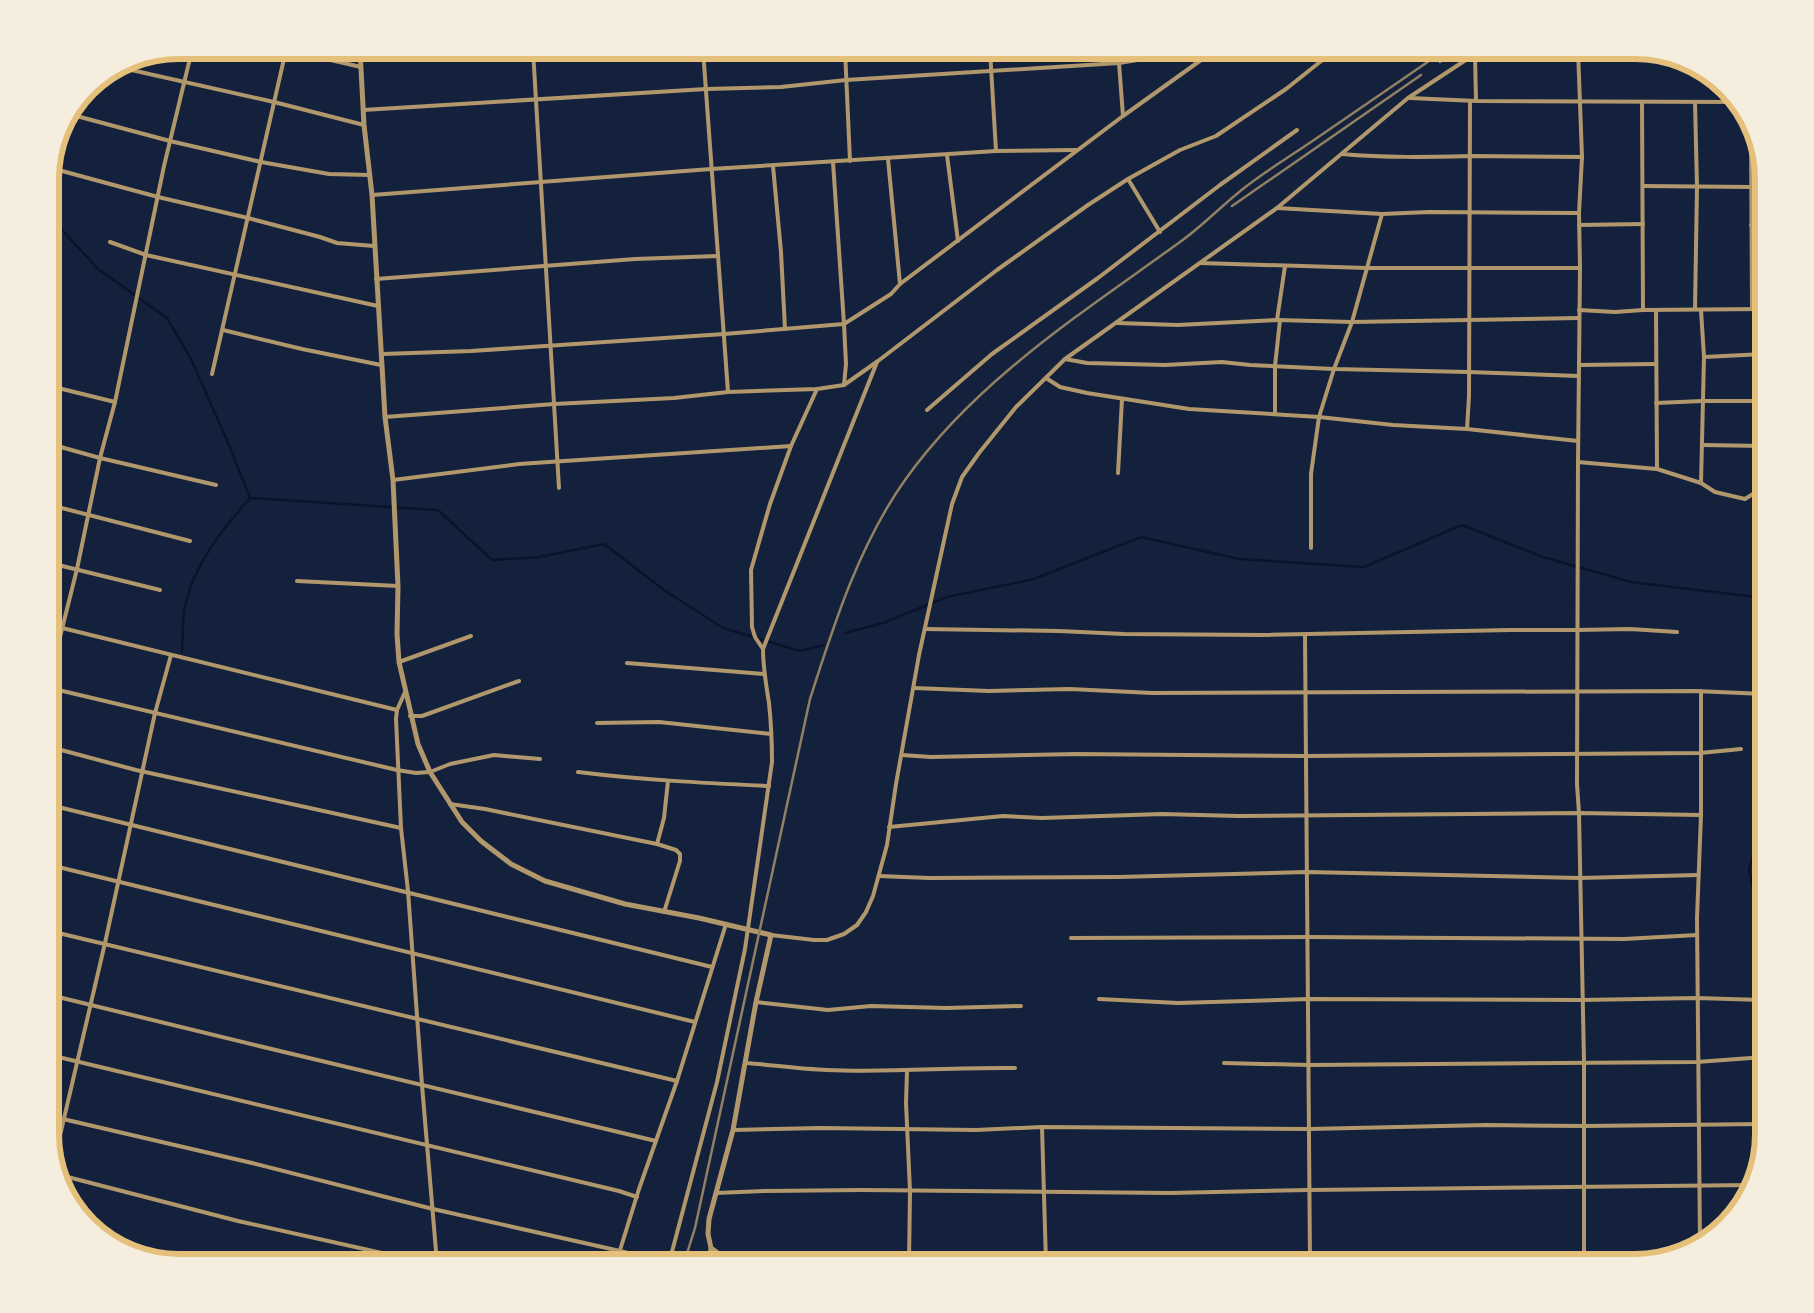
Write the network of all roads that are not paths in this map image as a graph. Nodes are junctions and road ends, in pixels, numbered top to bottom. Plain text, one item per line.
1 (190, 59) edge
2 (285, 59) edge
3 (326, 59) edge
4 (361, 59) edge
5 (533, 59) edge
6 (704, 59) edge
7 (845, 59) edge
8 (990, 59) edge
9 (1142, 59) edge
10 (1203, 59) edge
11 (1324, 59) edge
12 (1467, 59) edge
13 (1475, 59) edge
14 (1579, 59) edge
15 (1119, 63) junction
16 (361, 67) junction
17 (129, 70) edge
18 (991, 71) junction
19 (846, 80) junction
20 (184, 83) junction
21 (706, 89) junction
22 (1408, 98) junction
23 (536, 99) junction
24 (1470, 101) junction
25 (1476, 101) junction
26 (1581, 101) junction
27 (274, 102) junction
28 (1642, 102) junction
29 (1695, 102) junction
30 (1728, 102) edge
31 (363, 110) junction
32 (77, 116) edge
33 (1123, 116) junction
34 (364, 125) junction
35 (1297, 130) dead end
36 (170, 141) junction
37 (1751, 148) edge
38 (1077, 150) junction
39 (996, 152) junction
40 (1342, 154) junction
41 (947, 155) junction
42 (1469, 156) junction
43 (1582, 157) junction
44 (888, 159) junction
45 (850, 161) junction
46 (261, 162) junction
47 (833, 162) junction
48 (773, 166) junction
49 (712, 169) junction
50 (59, 170) edge
51 (370, 175) junction
52 (1128, 179) junction
53 (540, 181) junction
54 (1643, 186) junction
55 (1697, 187) junction
56 (1751, 187) junction
57 (372, 194) junction
58 (158, 197) junction
59 (1278, 208) junction
60 (1470, 213) junction
61 (1579, 213) junction
62 (1382, 214) junction
63 (248, 218) junction
64 (1643, 224) junction
65 (1579, 225) junction
66 (1751, 225) junction
67 (1755, 225) edge
68 (1160, 232) junction
69 (958, 241) junction
70 (110, 242) dead end
71 (374, 246) junction
72 (146, 255) junction
73 (718, 256) junction
74 (1200, 263) junction
75 (545, 266) junction
76 (1285, 266) junction
77 (1367, 268) junction
78 (1469, 268) junction
79 (1580, 268) junction
80 (235, 273) junction
81 (376, 279) junction
82 (900, 284) junction
83 (378, 306) junction
84 (1695, 309) junction
85 (1752, 309) joint
86 (1579, 310) junction
87 (1643, 310) junction
88 (1656, 310) junction
89 (1701, 310) junction
90 (1579, 318) junction
91 (1278, 320) junction
92 (1469, 320) junction
93 (1352, 322) junction
94 (1117, 323) junction
95 (844, 324) junction
96 (222, 330) junction
97 (785, 330) junction
98 (724, 334) junction
99 (551, 346) junction
100 (382, 354) junction
101 (1755, 354) edge
102 (1704, 357) junction
103 (1065, 359) junction
104 (878, 361) junction
105 (1656, 364) junction
106 (381, 365) junction
107 (1578, 365) junction
108 (1275, 366) junction
109 (1334, 369) junction
110 (1468, 372) junction
111 (212, 374) dead end
112 (1578, 376) junction
113 (1046, 378) junction
114 (844, 385) junction
115 (59, 388) edge
116 (817, 389) junction
117 (728, 392) junction
118 (1122, 399) junction
119 (1703, 401) junction
120 (1755, 401) edge
121 (115, 402) junction
122 (1656, 403) junction
123 (554, 404) junction
124 (927, 410) dead end
125 (1275, 414) junction
126 (385, 417) junction
127 (1319, 417) junction
128 (1467, 429) junction
129 (1578, 441) junction
130 (1702, 445) junction
131 (791, 446) junction
132 (1755, 446) edge
133 (59, 447) edge
134 (100, 458) junction
135 (558, 462) junction
136 (1578, 462) junction
137 (1656, 469) junction
138 (1118, 473) dead end
139 (392, 480) junction
140 (1701, 483) junction
141 (216, 485) dead end
142 (559, 488) dead end
143 (1755, 493) edge
144 (59, 507) edge
145 (88, 514) junction
146 (190, 541) dead end
147 (1311, 548) dead end
148 (59, 565) edge
149 (77, 569) junction
150 (297, 581) dead end
151 (398, 586) junction
152 (160, 590) dead end
153 (59, 627) edge
154 (63, 628) junction
155 (925, 629) junction
156 (1577, 630) junction
157 (1677, 632) dead end
158 (1306, 635) junction
159 (471, 636) dead end
160 (59, 643) edge
161 (762, 649) junction
162 (171, 655) junction
163 (399, 662) junction
164 (627, 663) dead end
165 (764, 674) junction
166 (519, 681) dead end
167 (914, 688) junction
168 (59, 690) edge
169 (1701, 691) junction
170 (405, 692) junction
171 (1578, 692) junction
172 (1306, 694) junction
173 (1755, 694) edge
174 (397, 710) junction
175 (155, 713) junction
176 (410, 716) junction
177 (597, 723) dead end
178 (772, 734) junction
179 (59, 749) edge
180 (1741, 749) dead end
181 (1578, 752) junction
182 (1700, 753) junction
183 (902, 755) junction
184 (1306, 756) junction
185 (540, 759) dead end
186 (397, 770) junction
187 (143, 772) junction
188 (430, 772) junction
189 (578, 772) dead end
190 (668, 781) junction
191 (769, 786) junction
192 (450, 804) junction
193 (59, 807) edge
194 (1579, 812) junction
195 (1307, 815) junction
196 (1701, 815) junction
197 (131, 824) junction
198 (889, 827) junction
199 (400, 828) junction
200 (657, 844) junction
201 (59, 867) edge
202 (1307, 872) junction
203 (1698, 875) junction
204 (879, 876) junction
205 (1580, 878) junction
206 (118, 882) junction
207 (408, 891) junction
208 (664, 912) junction
209 (726, 924) junction
210 (748, 929) junction
211 (59, 933) edge
212 (771, 935) junction
213 (1698, 935) junction
214 (1308, 937) junction
215 (1071, 938) dead end
216 (1581, 938) junction
217 (106, 943) junction
218 (412, 954) junction
219 (712, 967) junction
220 (59, 996) edge
221 (1697, 998) junction
222 (1100, 999) dead end
223 (1308, 999) junction
224 (1582, 1000) junction
225 (1755, 1000) edge
226 (756, 1002) junction
227 (90, 1004) junction
228 (1022, 1006) dead end
229 (417, 1018) junction
230 (695, 1022) junction
231 (59, 1057) edge
232 (1755, 1058) edge
233 (77, 1061) junction
234 (1584, 1062) junction
235 (1698, 1062) junction
236 (746, 1063) junction
237 (1224, 1063) dead end
238 (1309, 1065) junction
239 (1015, 1068) dead end
240 (907, 1071) junction
241 (677, 1081) junction
242 (422, 1085) junction
243 (59, 1118) edge
244 (64, 1119) junction
245 (1755, 1124) edge
246 (1698, 1125) junction
247 (1584, 1126) junction
248 (1042, 1127) junction
249 (1309, 1129) junction
250 (733, 1130) junction
251 (907, 1130) junction
252 (59, 1141) edge
253 (656, 1141) junction
254 (427, 1145) junction
255 (67, 1177) edge
256 (1744, 1185) edge
257 (1699, 1186) junction
258 (1582, 1188) junction
259 (1309, 1190) junction
260 (1044, 1191) junction
261 (910, 1192) junction
262 (716, 1193) junction
263 (637, 1197) junction
264 (433, 1209) junction
265 (1700, 1235) edge
266 (711, 1248) junction
267 (620, 1250) junction
268 (386, 1254) edge
269 (436, 1254) edge
270 (619, 1254) edge
271 (635, 1254) edge
272 (671, 1254) edge
273 (709, 1254) edge
274 (719, 1254) edge
275 (909, 1254) edge
276 (1046, 1254) edge
277 (1310, 1254) edge
278 (1584, 1254) edge

1 - 20 street
2 - 27 street
3 - 16 street
4 - 16 street
5 - 23 street
6 - 21 street
7 - 19 street
8 - 18 street
9 - 15 street
10 - 33 street
11 - 52 street
12 - 22 street
13 - 25 street
14 - 26 street
15 - 18 street
15 - 33 street
16 - 31 street
17 - 20 street
18 - 19 street
18 - 39 street
19 - 21 street
19 - 45 street
20 - 27 street
20 - 36 street
21 - 23 street
21 - 49 street
22 - 24 street
22 - 40 street
23 - 31 street
23 - 53 street
24 - 25 street
24 - 42 street
25 - 26 street
26 - 28 street
26 - 43 street
27 - 34 street
27 - 46 street
28 - 29 street
28 - 54 street
29 - 30 street
29 - 55 street
31 - 34 street
32 - 36 street
33 - 38 street
34 - 51 street
35 - 68 street
36 - 46 street
36 - 58 street
37 - 56 street
38 - 39 street
38 - 69 street
39 - 41 street
40 - 42 street
40 - 59 street
41 - 44 street
41 - 69 street
42 - 43 street
42 - 60 street
43 - 61 street
44 - 45 street
44 - 82 street
45 - 47 street
46 - 51 street
46 - 63 street
47 - 48 street
47 - 95 street
48 - 49 street
48 - 97 street
49 - 53 street
49 - 73 street
50 - 58 street
51 - 57 street
52 - 68 street
52 - 104 street
53 - 57 street
53 - 75 street
54 - 55 street
54 - 64 street
55 - 56 street
55 - 84 street
56 - 66 street
57 - 71 street
58 - 63 street
58 - 72 street
59 - 62 street
59 - 74 street
60 - 61 street
60 - 62 street
60 - 78 street
61 - 65 street
62 - 77 street
63 - 71 street
63 - 80 street
64 - 65 street
64 - 87 street
65 - 79 street
66 - 67 street
66 - 85 street
68 - 124 street
69 - 82 street
70 - 72 street
71 - 81 street
72 - 80 street
72 - 121 street
73 - 75 street
73 - 98 street
74 - 76 street
74 - 94 street
75 - 81 street
75 - 99 street
76 - 77 street
76 - 91 street
77 - 78 street
77 - 93 street
78 - 79 street
78 - 92 street
79 - 86 street
80 - 83 street
80 - 96 street
81 - 83 street
82 - 95 street
83 - 100 street
84 - 88 street
84 - 89 street
85 - 89 street
86 - 87 street
86 - 90 street
87 - 88 street
88 - 105 street
89 - 102 street
90 - 92 street
90 - 107 street
91 - 93 street
91 - 94 street
91 - 108 street
92 - 93 street
92 - 110 street
93 - 109 street
94 - 103 street
95 - 97 street
95 - 114 street
96 - 106 street
96 - 111 street
97 - 98 street
98 - 99 street
98 - 117 street
99 - 100 street
99 - 123 street
100 - 106 street
101 - 102 street
102 - 119 street
103 - 108 street
103 - 113 street
104 - 114 street
104 - 161 street
105 - 107 street
105 - 122 street
106 - 126 street
107 - 112 street
108 - 109 street
108 - 125 street
109 - 110 street
109 - 127 street
110 - 112 street
110 - 128 street
112 - 129 street
113 - 118 street
113 - 155 street
114 - 116 street
115 - 121 street
116 - 117 street
116 - 131 street
117 - 123 street
118 - 125 street
118 - 138 street
119 - 120 street
119 - 122 street
119 - 130 street
121 - 134 street
122 - 137 street
123 - 126 street
123 - 135 street
125 - 127 street
126 - 139 street
127 - 128 street
127 - 147 street
128 - 129 street
129 - 136 street
130 - 132 street
130 - 140 street
131 - 135 street
131 - 161 street
133 - 134 street
134 - 141 street
134 - 145 street
135 - 139 street
135 - 142 street
136 - 137 street
136 - 156 street
137 - 140 street
139 - 151 street
140 - 143 street
144 - 145 street
145 - 146 street
145 - 149 street
148 - 149 street
149 - 152 street
149 - 154 street
150 - 151 street
151 - 163 street
153 - 154 street
154 - 160 street
154 - 162 street
155 - 158 street
155 - 167 street
156 - 157 street
156 - 158 street
156 - 171 street
158 - 172 street
159 - 163 street
161 - 165 street
162 - 174 street
162 - 175 street
163 - 170 street
164 - 165 street
165 - 178 street
166 - 176 street
167 - 172 street
167 - 183 street
168 - 175 street
169 - 171 street
169 - 173 street
169 - 182 street
170 - 174 street
170 - 176 street
171 - 172 street
171 - 181 street
172 - 184 street
174 - 186 street
175 - 186 street
175 - 187 street
176 - 188 street
177 - 178 street
178 - 191 street
179 - 187 street
180 - 182 street
181 - 182 street
181 - 184 street
181 - 194 street
182 - 196 street
183 - 184 street
183 - 198 street
184 - 195 street
185 - 188 street
186 - 188 street
186 - 199 street
187 - 197 street
187 - 199 street
188 - 192 street
189 - 190 street
190 - 191 street
190 - 200 street
191 - 210 street
192 - 200 street
192 - 208 street
193 - 197 street
194 - 195 street
194 - 196 street
194 - 205 street
195 - 198 street
195 - 202 street
196 - 203 street
197 - 206 street
197 - 207 street
198 - 204 street
199 - 207 street
200 - 208 street
201 - 206 street
202 - 204 street
202 - 205 street
202 - 214 street
203 - 205 street
203 - 213 street
204 - 212 street
205 - 216 street
206 - 217 street
206 - 218 street
207 - 218 street
207 - 219 street
208 - 209 street
209 - 210 street
209 - 219 street
210 - 212 street
210 - 272 street
211 - 217 street
212 - 226 street
213 - 216 street
213 - 221 street
214 - 215 street
214 - 216 street
214 - 223 street
216 - 224 street
217 - 227 street
217 - 229 street
218 - 229 street
218 - 230 street
219 - 230 street
220 - 227 street
221 - 224 street
221 - 225 street
221 - 235 street
222 - 223 street
223 - 224 street
223 - 238 street
224 - 234 street
226 - 228 street
226 - 236 street
227 - 233 street
227 - 242 street
229 - 241 street
229 - 242 street
230 - 241 street
231 - 233 street
232 - 235 street
233 - 244 street
233 - 254 street
234 - 235 street
234 - 238 street
234 - 247 street
235 - 246 street
236 - 240 street
236 - 250 street
237 - 238 street
238 - 249 street
239 - 240 street
240 - 251 street
241 - 253 street
242 - 253 street
242 - 254 street
243 - 244 street
244 - 252 street
244 - 264 street
245 - 246 street
246 - 247 street
246 - 257 street
247 - 249 street
247 - 258 street
248 - 249 street
248 - 251 street
248 - 260 street
249 - 259 street
250 - 251 street
250 - 262 street
251 - 261 street
253 - 263 street
254 - 263 street
254 - 264 street
255 - 268 street
256 - 257 street
257 - 258 street
257 - 265 street
258 - 259 street
258 - 278 street
259 - 260 street
259 - 277 street
260 - 261 street
260 - 276 street
261 - 262 street
261 - 275 street
262 - 266 street
263 - 267 street
264 - 267 street
264 - 269 street
266 - 273 street
266 - 274 street
267 - 270 street
267 - 271 street

